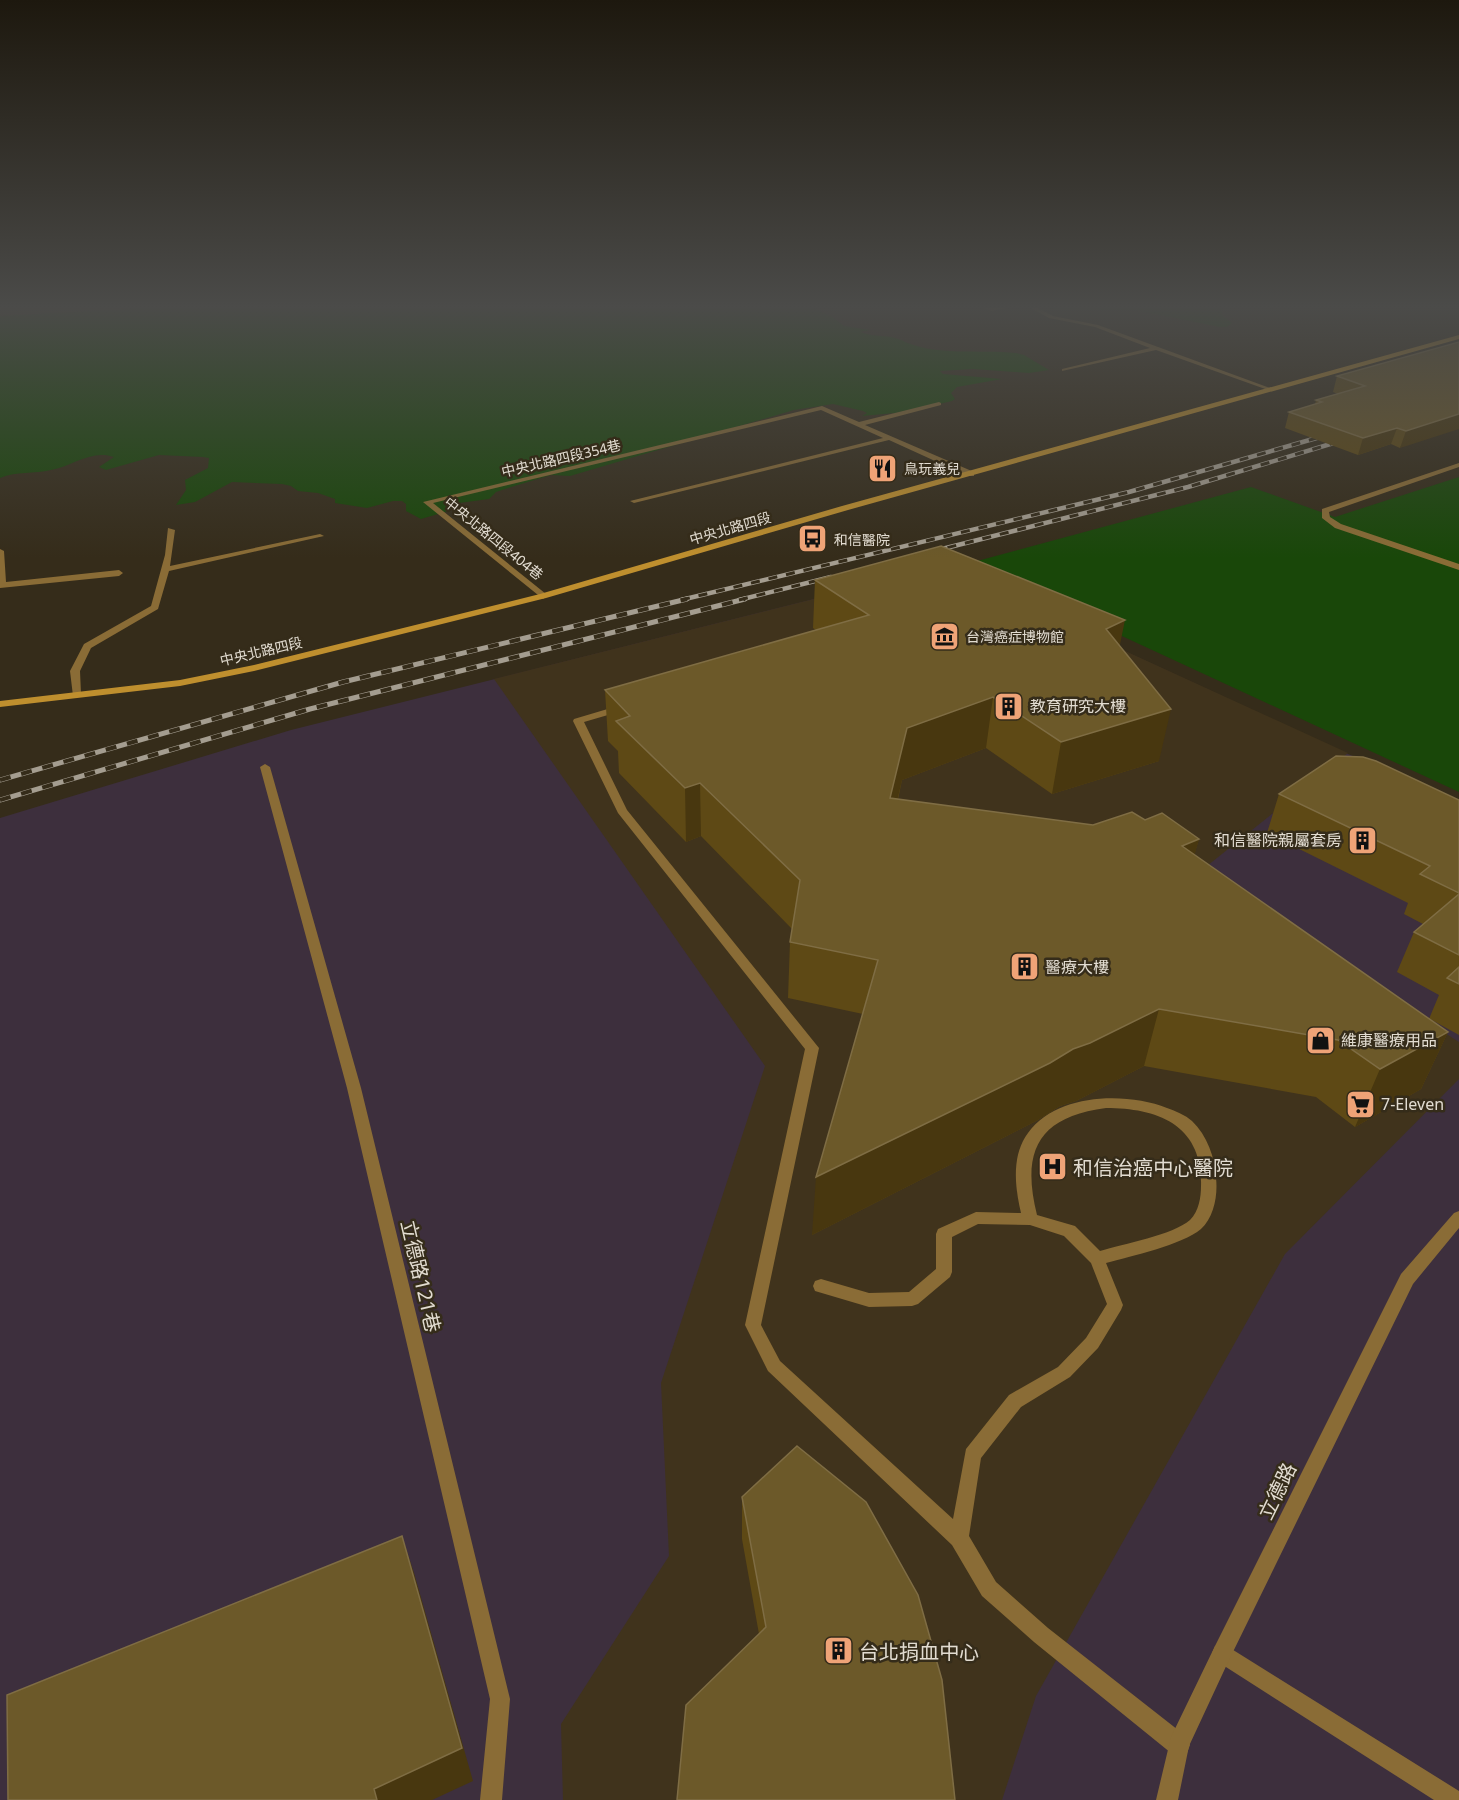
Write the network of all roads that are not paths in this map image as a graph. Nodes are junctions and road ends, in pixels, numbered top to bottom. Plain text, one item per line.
1 (1266, 390) edge
2 (939, 404) dead end
3 (860, 424) junction
4 (890, 438) junction
5 (1459, 465) edge
6 (971, 474) junction
7 (634, 501) dead end
8 (428, 502) joint
9 (171, 530) dead end
10 (320, 536) dead end
11 (0, 551) edge
12 (1459, 567) edge
13 (166, 569) junction
14 (119, 573) dead end
15 (1, 585) edge
16 (543, 596) junction
17 (76, 694) junction
18 (635, 704) edge
19 (0, 705) edge
20 (265, 766) dead end
21 (1459, 1217) edge
22 (1030, 1219) junction
23 (1097, 1259) junction
24 (821, 1286) dead end
25 (959, 1538) junction
26 (1222, 1653) junction
27 (1179, 1745) junction
28 (491, 1800) edge
29 (1167, 1800) edge
30 (1454, 1800) edge

1 - 6 street, 中央北路四段
2 - 3 street
3 - 4 street, 中央北路四段354巷
3 - 8 street, 中央北路四段354巷
4 - 6 street, 中央北路四段354巷
4 - 7 street
5 - 12 street
6 - 16 street, 中央北路四段
8 - 16 street, 中央北路四段404巷
9 - 13 street
10 - 13 street
11 - 15 street
13 - 17 street
14 - 15 street
16 - 17 street, 中央北路四段
17 - 19 street, 中央北路四段
18 - 25 street
20 - 28 street, 立德路121巷
21 - 26 street, 立德路
22 - 23 street
22 - 23 street
22 - 24 street
23 - 25 street
25 - 27 street
26 - 27 street, 立德路
26 - 30 street
27 - 29 street, 立德路

